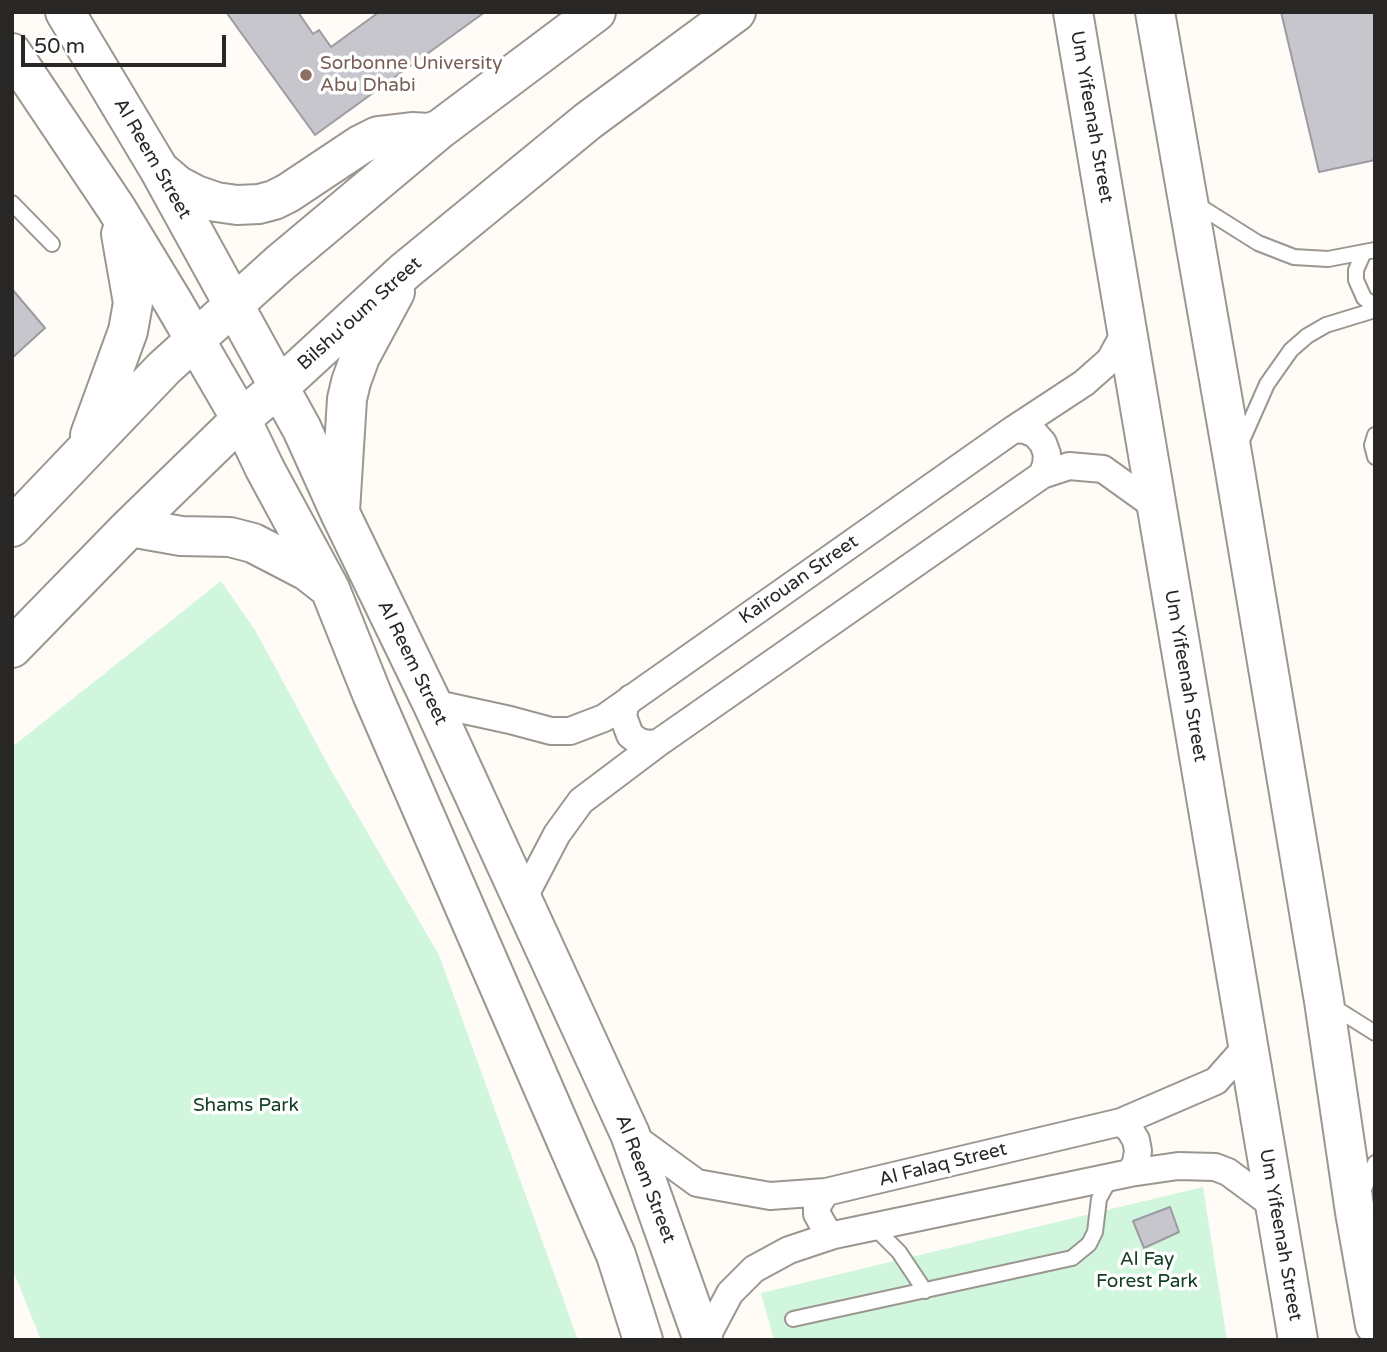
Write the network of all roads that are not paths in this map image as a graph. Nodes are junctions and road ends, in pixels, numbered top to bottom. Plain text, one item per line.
1 (65, 12) edge
2 (596, 12) edge
3 (736, 12) edge
4 (1073, 12) edge
5 (1155, 12) edge
6 (12, 53) edge
7 (440, 129) junction
8 (160, 171) junction
9 (1188, 199) junction
10 (12, 203) edge
11 (116, 208) junction
12 (52, 244) dead end
13 (1369, 251) edge
14 (405, 271) junction
15 (235, 304) junction
16 (1375, 308) edge
17 (1126, 329) junction
18 (195, 339) junction
19 (279, 387) junction
20 (241, 419) junction
21 (1014, 429) junction
22 (1375, 435) edge
23 (1375, 457) edge
24 (79, 458) junction
25 (1233, 459) junction
26 (1042, 475) junction
27 (1156, 507) junction
28 (340, 513) junction
29 (12, 527) edge
30 (130, 527) junction
31 (330, 589) junction
32 (12, 648) edge
33 (631, 698) junction
34 (432, 703) junction
35 (658, 743) junction
36 (523, 899) junction
37 (1324, 1001) junction
38 (1375, 1033) edge
39 (1247, 1046) junction
40 (1121, 1122) junction
41 (630, 1133) junction
42 (1375, 1163) edge
43 (1120, 1175) junction
44 (826, 1192) junction
45 (1274, 1206) junction
46 (1355, 1212) junction
47 (874, 1227) junction
48 (834, 1235) junction
49 (925, 1291) junction
50 (793, 1319) dead end
51 (1375, 1325) edge
52 (643, 1340) edge
53 (704, 1340) edge
54 (1298, 1340) edge

1 - 8 main road, Al Reem Street
2 - 7 main road
3 - 14 main road, Bilshu'oum Street
4 - 17 main road, Um Yifeenah Street
5 - 9 main road
6 - 11 main road
7 - 8 main road
7 - 15 main road
8 - 15 main road, Al Reem Street
9 - 13 lane
9 - 25 main road
10 - 12 lane
11 - 18 main road
11 - 24 main road
13 - 16 lane
14 - 19 main road, Bilshu'oum Street
14 - 28 main road
15 - 18 main road
15 - 19 main road, Al Reem Street
16 - 25 lane
17 - 21 street, Kairouan Street
17 - 27 main road, Um Yifeenah Street
18 - 20 main road
18 - 24 main road
19 - 20 main road, Bilshu'oum Street
19 - 28 main road, Al Reem Street
20 - 30 main road, Bilshu'oum Street
20 - 31 main road
21 - 26 street
21 - 33 street, Kairouan Street
22 - 23 lane
24 - 29 main road
25 - 37 main road
26 - 27 street
26 - 35 street
27 - 39 main road, Um Yifeenah Street
28 - 34 main road, Al Reem Street
30 - 31 main road
30 - 32 main road, Bilshu'oum Street
31 - 52 main road
33 - 34 street, Kairouan Street
33 - 35 street
34 - 36 main road, Al Reem Street
35 - 36 street
36 - 41 main road, Al Reem Street
37 - 38 lane
37 - 46 main road
39 - 40 street, Al Falaq Street
39 - 45 main road, Um Yifeenah Street
40 - 43 street
40 - 44 street, Al Falaq Street
41 - 44 street, Al Falaq Street
41 - 53 main road, Al Reem Street
42 - 46 lane
43 - 45 street
43 - 47 street
43 - 49 lane
44 - 48 street
45 - 54 main road, Um Yifeenah Street
46 - 51 main road
47 - 48 street
47 - 49 lane
48 - 53 street
49 - 50 lane

